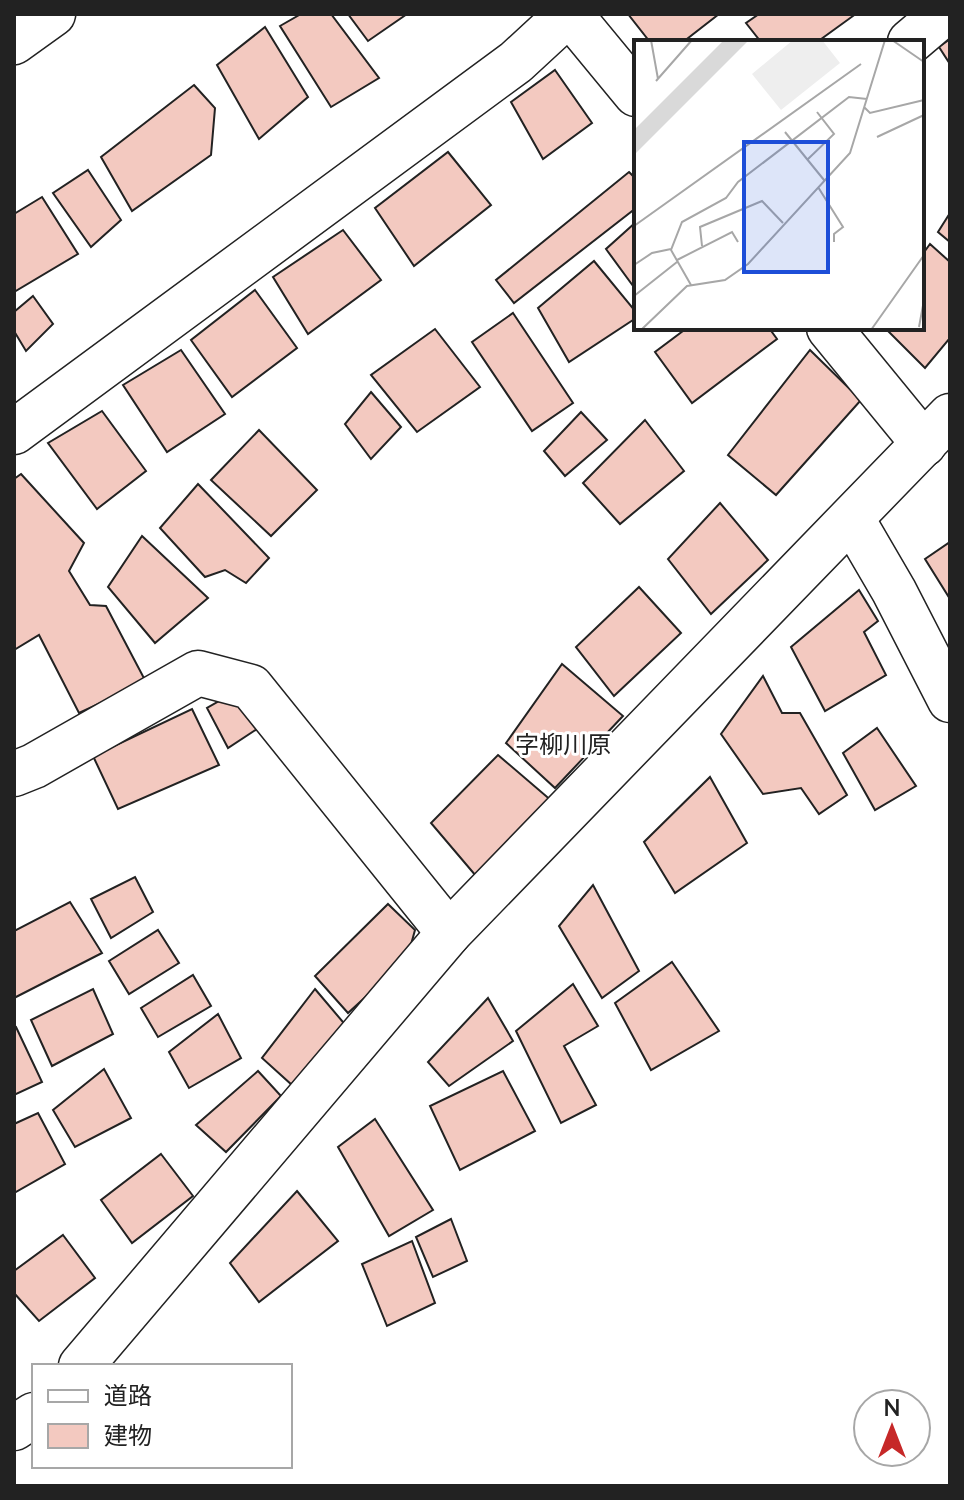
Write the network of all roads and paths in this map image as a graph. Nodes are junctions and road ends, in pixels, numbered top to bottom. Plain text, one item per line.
1 (53, 14) edge
2 (569, 14) edge
3 (943, 14) edge
4 (912, 40) edge
5 (14, 42) edge
6 (634, 92) edge
7 (831, 330) edge
8 (937, 430) edge
9 (14, 432) edge
10 (852, 519) junction
11 (950, 700) edge
12 (14, 774) edge
13 (449, 933) junction
14 (83, 1364) edge
15 (32, 1416) edge
16 (14, 1428) edge

1 - 5 street
2 - 6 street
2 - 9 street
3 - 4 street
7 - 8 street
8 - 10 street
10 - 11 street
10 - 13 street
12 - 13 street
13 - 14 street
15 - 16 street

